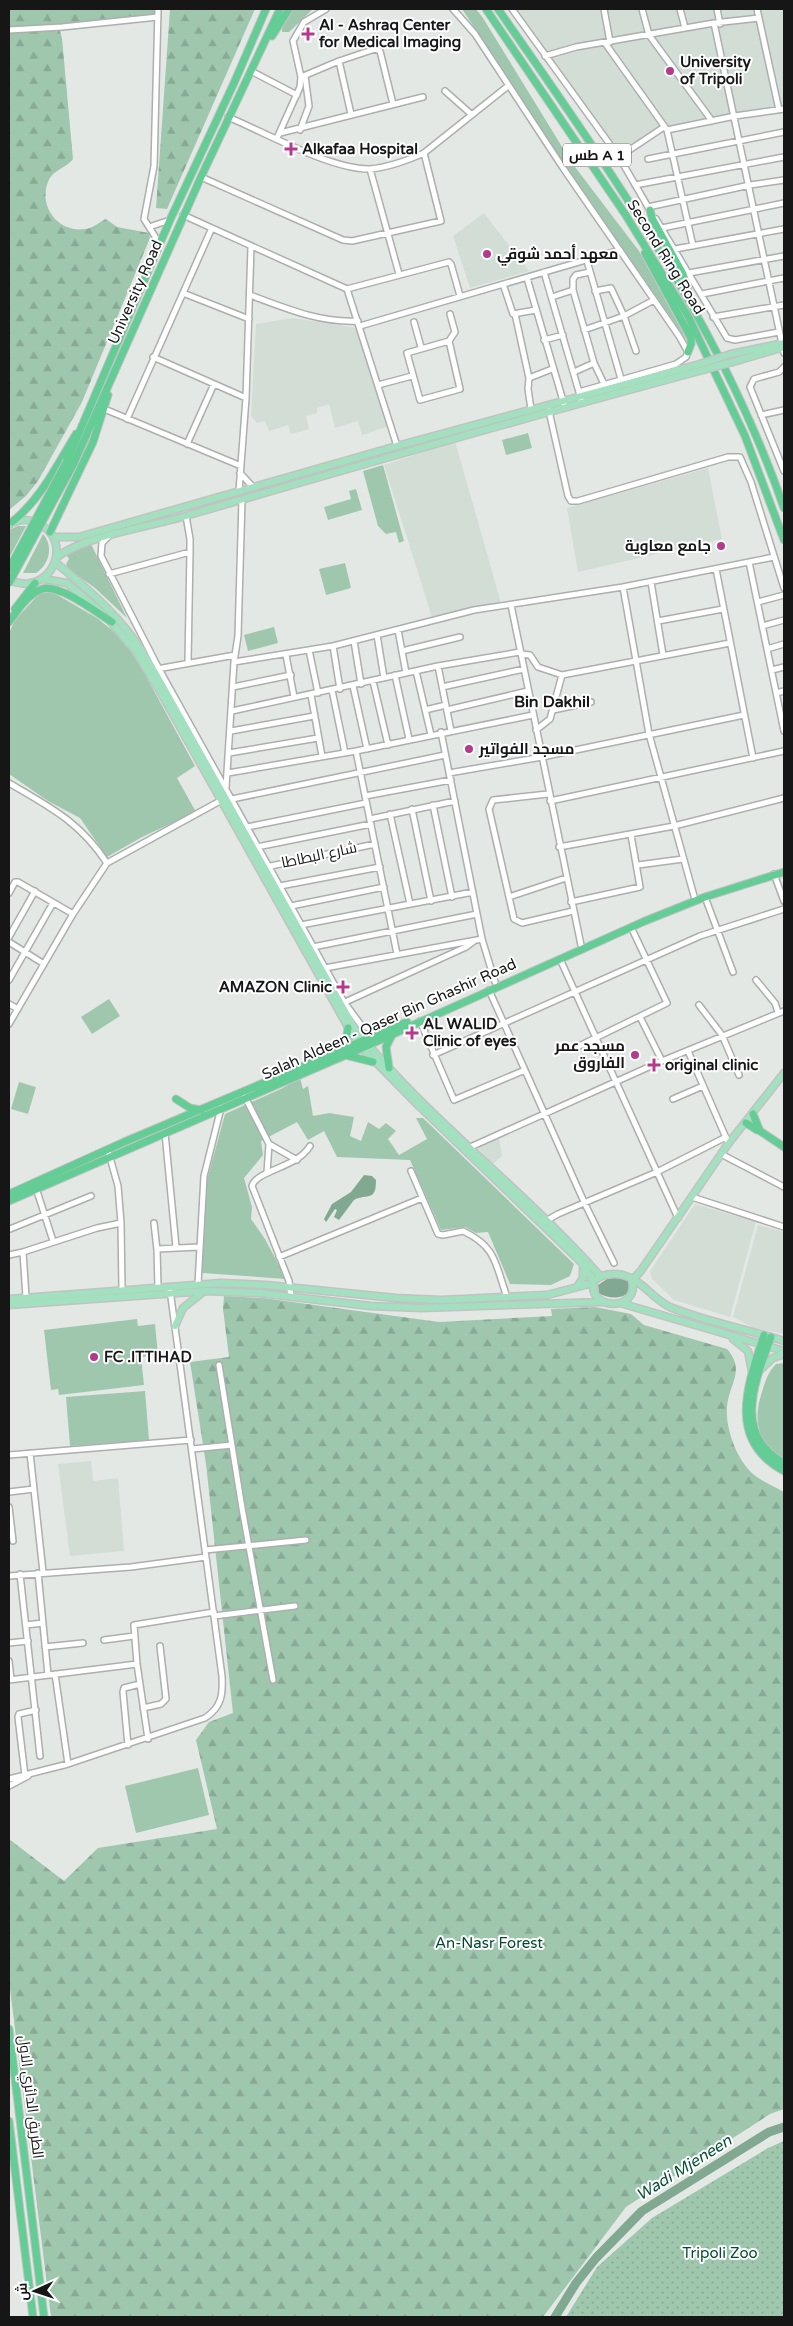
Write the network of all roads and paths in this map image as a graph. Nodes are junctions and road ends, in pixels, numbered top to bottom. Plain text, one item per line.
1 (158, 9) edge
2 (266, 9) edge
3 (280, 9) edge
4 (289, 9) edge
5 (326, 9) edge
6 (453, 9) edge
7 (480, 9) edge
8 (486, 9) edge
9 (498, 9) edge
10 (512, 9) edge
11 (604, 9) edge
12 (642, 9) edge
13 (680, 9) edge
14 (717, 9) edge
15 (758, 9) edge
16 (158, 17) junction
17 (759, 18) junction
18 (717, 23) junction
19 (685, 28) junction
20 (9, 30) edge
21 (502, 33) junction
22 (649, 35) junction
23 (608, 43) junction
24 (263, 48) junction
25 (545, 56) junction
26 (339, 60) junction
27 (251, 71) junction
28 (303, 76) junction
29 (508, 86) junction
30 (446, 91) dead end
31 (297, 95) junction
32 (423, 97) dead end
33 (392, 104) junction
34 (782, 110) edge
35 (351, 114) junction
36 (471, 114) junction
37 (735, 116) junction
38 (228, 117) junction
39 (712, 121) junction
40 (665, 129) junction
41 (300, 130) junction
42 (784, 132) edge
43 (279, 136) junction
44 (740, 141) junction
45 (424, 153) junction
46 (674, 153) junction
47 (784, 156) edge
48 (619, 158) junction
49 (648, 159) dead end
50 (745, 164) junction
51 (370, 169) junction
52 (679, 176) junction
53 (200, 177) junction
54 (784, 180) edge
55 (635, 185) junction
56 (750, 185) junction
57 (684, 200) junction
58 (784, 203) edge
59 (754, 208) junction
60 (649, 209) junction
61 (183, 216) junction
62 (170, 220) junction
63 (688, 222) junction
64 (149, 226) junction
65 (662, 228) junction
66 (784, 229) edge
67 (211, 230) junction
68 (390, 233) junction
69 (760, 233) junction
70 (637, 234) junction
71 (693, 246) junction
72 (251, 247) junction
73 (158, 248) junction
74 (675, 249) junction
75 (620, 250) junction
76 (784, 256) edge
77 (587, 260) junction
78 (766, 260) junction
79 (544, 272) junction
80 (590, 272) junction
81 (689, 273) junction
82 (399, 274) junction
83 (527, 278) junction
84 (784, 278) edge
85 (769, 281) junction
86 (503, 284) junction
87 (347, 289) junction
88 (573, 290) junction
89 (595, 292) junction
90 (183, 293) junction
91 (702, 294) junction
92 (250, 295) junction
93 (460, 296) junction
94 (552, 297) junction
95 (654, 300) junction
96 (692, 305) junction
97 (784, 305) edge
98 (775, 307) junction
99 (536, 310) junction
100 (450, 314) dead end
101 (515, 314) junction
102 (624, 316) junction
103 (713, 317) junction
104 (249, 319) junction
105 (414, 322) dead end
106 (359, 324) junction
107 (604, 324) junction
108 (584, 330) junction
109 (779, 332) junction
110 (563, 334) junction
111 (544, 340) junction
112 (449, 341) junction
113 (421, 347) junction
114 (783, 347) edge
115 (636, 350) dead end
116 (688, 352) junction
117 (153, 357) junction
118 (594, 363) junction
119 (784, 367) edge
120 (552, 369) junction
121 (574, 372) junction
122 (412, 376) junction
123 (529, 378) junction
124 (621, 379) junction
125 (214, 384) junction
126 (604, 384) junction
127 (378, 385) junction
128 (581, 397) junction
129 (246, 398) junction
130 (564, 404) junction
131 (102, 408) junction
132 (530, 409) junction
133 (784, 410) edge
134 (90, 411) junction
135 (549, 411) junction
136 (761, 415) junction
137 (127, 418) junction
138 (187, 444) junction
139 (397, 446) junction
140 (784, 451) edge
141 (778, 453) junction
142 (70, 463) junction
143 (240, 466) junction
144 (784, 471) edge
145 (240, 473) junction
146 (253, 487) junction
147 (239, 491) junction
148 (242, 500) junction
149 (784, 508) edge
150 (186, 516) junction
151 (10, 524) edge
152 (52, 535) junction
153 (108, 537) junction
154 (784, 540) edge
155 (190, 552) junction
156 (774, 557) junction
157 (56, 560) junction
158 (749, 562) junction
159 (9, 569) edge
160 (716, 569) junction
161 (109, 574) junction
162 (43, 579) junction
163 (9, 582) edge
164 (651, 582) junction
165 (35, 583) junction
166 (623, 587) junction
167 (784, 588) edge
168 (784, 595) edge
169 (758, 602) junction
170 (511, 605) junction
171 (723, 609) junction
172 (784, 620) edge
173 (9, 621) edge
174 (658, 621) junction
175 (112, 622) junction
176 (762, 626) junction
177 (398, 630) junction
178 (377, 636) junction
179 (460, 637) dead end
180 (354, 641) junction
181 (730, 644) junction
182 (784, 644) edge
183 (333, 646) junction
184 (767, 649) junction
185 (309, 650) junction
186 (402, 651) junction
187 (521, 653) junction
188 (235, 655) junction
189 (286, 655) junction
190 (663, 655) junction
191 (635, 660) junction
192 (188, 662) junction
193 (234, 662) junction
194 (438, 666) junction
195 (152, 667) junction
196 (784, 667) edge
197 (159, 669) junction
198 (524, 669) junction
199 (772, 670) junction
200 (416, 671) junction
201 (406, 673) junction
202 (291, 675) junction
203 (395, 675) junction
204 (562, 675) junction
205 (384, 678) junction
206 (373, 681) junction
207 (361, 684) junction
208 (353, 686) junction
209 (233, 687) junction
210 (442, 687) junction
211 (340, 689) junction
212 (332, 690) junction
213 (163, 691) junction
214 (528, 691) junction
215 (784, 691) edge
216 (318, 693) junction
217 (776, 693) junction
218 (311, 695) junction
219 (294, 697) junction
220 (591, 702) dead end
221 (447, 708) junction
222 (425, 710) junction
223 (553, 710) junction
224 (232, 711) junction
225 (533, 715) junction
226 (744, 715) junction
227 (314, 716) junction
228 (783, 716) edge
229 (536, 730) junction
230 (230, 731) junction
231 (451, 731) junction
232 (784, 731) edge
233 (441, 732) junction
234 (649, 734) junction
235 (431, 735) junction
236 (318, 738) junction
237 (409, 740) junction
238 (388, 745) junction
239 (367, 749) junction
240 (356, 751) junction
241 (784, 751) edge
242 (345, 752) junction
243 (229, 753) junction
244 (445, 755) junction
245 (322, 756) junction
246 (542, 757) junction
247 (753, 758) junction
248 (228, 773) junction
249 (449, 773) junction
250 (360, 774) junction
251 (660, 779) junction
252 (451, 780) junction
253 (9, 783) edge
254 (224, 790) junction
255 (548, 794) junction
256 (365, 796) junction
257 (784, 798) edge
258 (232, 799) junction
259 (220, 801) junction
260 (455, 801) junction
261 (550, 801) junction
262 (366, 803) junction
263 (433, 805) junction
264 (412, 809) junction
265 (390, 814) junction
266 (370, 822) junction
267 (247, 826) junction
268 (674, 826) junction
269 (631, 835) junction
270 (375, 844) junction
271 (258, 847) junction
272 (559, 847) junction
273 (683, 859) junction
274 (107, 863) junction
275 (638, 865) junction
276 (266, 867) junction
277 (380, 867) junction
278 (784, 870) edge
279 (774, 874) junction
280 (566, 878) junction
281 (280, 886) junction
282 (384, 887) junction
283 (35, 891) junction
284 (473, 892) junction
285 (9, 893) edge
286 (452, 896) junction
287 (694, 896) junction
288 (508, 897) junction
289 (705, 897) junction
290 (431, 901) junction
291 (784, 901) edge
292 (571, 902) junction
293 (53, 903) junction
294 (410, 904) junction
295 (291, 906) junction
296 (388, 908) junction
297 (784, 910) edge
298 (573, 911) junction
299 (73, 914) junction
300 (478, 914) junction
301 (301, 925) junction
302 (632, 927) junction
303 (717, 930) junction
304 (392, 931) junction
305 (9, 937) edge
306 (482, 940) junction
307 (474, 941) junction
308 (9, 942) edge
309 (444, 945) junction
310 (581, 945) junction
311 (313, 947) junction
312 (25, 952) junction
313 (397, 954) junction
314 (448, 956) junction
315 (560, 959) junction
316 (647, 960) junction
317 (44, 964) junction
318 (325, 968) junction
319 (733, 972) dead end
320 (9, 980) edge
321 (756, 980) dead end
322 (495, 982) junction
323 (488, 990) junction
324 (575, 992) junction
325 (342, 1003) junction
326 (9, 1004) edge
327 (699, 1004) dead end
328 (9, 1011) edge
329 (16, 1012) junction
330 (781, 1012) edge
331 (640, 1017) junction
332 (420, 1021) junction
333 (9, 1024) edge
334 (504, 1024) junction
335 (348, 1028) junction
336 (381, 1033) junction
337 (393, 1033) junction
338 (722, 1035) junction
339 (596, 1037) junction
340 (363, 1044) junction
341 (577, 1047) dead end
342 (345, 1051) junction
343 (688, 1051) junction
344 (433, 1055) junction
345 (662, 1061) junction
346 (373, 1062) junction
347 (389, 1068) junction
348 (526, 1070) junction
349 (784, 1072) edge
350 (738, 1076) dead end
351 (616, 1082) junction
352 (703, 1086) junction
353 (243, 1095) junction
354 (176, 1099) dead end
355 (673, 1099) dead end
356 (419, 1102) junction
357 (221, 1108) junction
358 (202, 1110) junction
359 (545, 1113) junction
360 (753, 1114) junction
361 (746, 1122) junction
362 (760, 1131) junction
363 (165, 1133) junction
364 (727, 1141) junction
365 (269, 1144) junction
366 (310, 1146) dead end
367 (784, 1147) edge
368 (467, 1148) junction
369 (109, 1153) junction
370 (721, 1154) junction
371 (296, 1160) junction
372 (411, 1171) dead end
373 (657, 1172) junction
374 (267, 1173) junction
375 (784, 1187) edge
376 (36, 1188) junction
377 (9, 1194) edge
378 (91, 1196) dead end
379 (422, 1198) junction
380 (692, 1198) junction
381 (9, 1201) edge
382 (585, 1204) junction
383 (45, 1214) junction
384 (678, 1218) junction
385 (545, 1221) junction
386 (121, 1223) junction
387 (154, 1223) dead end
388 (784, 1227) edge
389 (10, 1229) dead end
390 (53, 1241) junction
391 (176, 1247) junction
392 (199, 1247) junction
393 (156, 1250) junction
394 (23, 1252) junction
395 (9, 1255) edge
396 (279, 1257) junction
397 (582, 1263) junction
398 (614, 1263) dead end
399 (601, 1276) junction
400 (630, 1279) junction
401 (594, 1282) junction
402 (198, 1284) junction
403 (158, 1287) junction
404 (291, 1287) junction
405 (577, 1287) junction
406 (122, 1290) junction
407 (170, 1290) junction
408 (205, 1291) junction
409 (291, 1296) junction
410 (372, 1296) junction
411 (518, 1296) junction
412 (26, 1297) junction
413 (507, 1297) junction
414 (9, 1299) edge
415 (441, 1300) junction
416 (602, 1302) junction
417 (620, 1303) junction
418 (9, 1305) edge
419 (519, 1305) junction
420 (371, 1306) junction
421 (441, 1308) junction
422 (687, 1312) junction
423 (684, 1322) junction
424 (175, 1326) junction
425 (726, 1334) junction
426 (767, 1336) junction
427 (784, 1341) edge
428 (764, 1345) junction
429 (784, 1353) edge
430 (219, 1365) dead end
431 (756, 1372) junction
432 (191, 1440) junction
433 (232, 1445) junction
434 (192, 1449) junction
435 (30, 1453) junction
436 (9, 1455) edge
437 (784, 1463) edge
438 (784, 1471) edge
439 (34, 1488) junction
440 (9, 1492) edge
441 (9, 1507) edge
442 (306, 1540) dead end
443 (13, 1541) dead end
444 (249, 1546) junction
445 (205, 1550) junction
446 (206, 1557) junction
447 (40, 1572) junction
448 (20, 1574) junction
449 (9, 1576) edge
450 (295, 1606) dead end
451 (261, 1610) junction
452 (214, 1614) junction
453 (42, 1623) junction
454 (26, 1625) junction
455 (134, 1636) junction
456 (104, 1640) dead end
457 (28, 1641) junction
458 (9, 1643) edge
459 (83, 1643) dead end
460 (160, 1646) dead end
461 (45, 1647) junction
462 (9, 1661) edge
463 (137, 1664) junction
464 (56, 1674) junction
465 (48, 1675) junction
466 (32, 1677) junction
467 (10, 1680) edge
468 (273, 1680) dead end
469 (140, 1684) junction
470 (143, 1708) junction
471 (36, 1710) junction
472 (148, 1738) junction
473 (128, 1745) junction
474 (40, 1756) dead end
475 (68, 1764) junction
476 (26, 1776) junction
477 (9, 1780) edge
478 (9, 1786) edge
479 (9, 2029) edge
480 (9, 2121) edge
481 (33, 2317) edge
482 (44, 2317) edge

1 - 16 street
2 - 62 highway, University Road
3 - 24 highway, University Road
4 - 24 highway
5 - 28 street
6 - 29 street
7 - 21 highway
8 - 21 highway, Second Ring Road / طس A 1
9 - 96 highway, Second Ring Road / طس A 1
10 - 25 street
11 - 23 street
12 - 22 street
13 - 19 street
14 - 18 street
15 - 17 street
16 - 20 street
16 - 64 street
17 - 18 street
17 - 34 street
18 - 19 street
18 - 37 street
19 - 22 street
21 - 70 highway, Second Ring Road / طس A 1
22 - 23 street
22 - 39 street
23 - 25 street
23 - 40 street
24 - 27 highway, University Road
25 - 48 street
26 - 28 street
26 - 33 street
26 - 35 street
27 - 31 street
27 - 38 highway, University Road
28 - 31 street
28 - 41 street
29 - 36 street
29 - 75 street
30 - 36 street
31 - 43 street
32 - 33 street
33 - 35 street
34 - 37 street
35 - 41 street
36 - 45 street
37 - 39 street
37 - 44 street
38 - 43 street
38 - 53 highway, University Road
39 - 40 street
40 - 46 street
40 - 48 street
41 - 43 street
42 - 44 street
43 - 51 street
44 - 46 street
44 - 50 street
45 - 51 street
45 - 68 street
46 - 49 street
46 - 52 street
47 - 50 street
48 - 55 street
50 - 52 street
50 - 56 street
51 - 68 street
52 - 55 street
52 - 57 street
53 - 61 highway, University Road
53 - 68 street
54 - 56 street
55 - 60 street
56 - 57 street
56 - 59 street
57 - 60 street
57 - 63 street
58 - 59 street
59 - 63 street
59 - 69 street
60 - 65 street
60 - 96 highway
61 - 67 street
61 - 131 highway, University Road
62 - 64 street
62 - 73 highway, University Road
63 - 65 street
63 - 71 street
64 - 73 street
65 - 74 street
66 - 69 street
67 - 72 street
67 - 90 street
68 - 82 street
69 - 71 street
69 - 78 street
70 - 116 highway
70 - 154 highway, Second Ring Road / طس A 1
71 - 74 street
72 - 87 street
72 - 92 street
73 - 134 highway, University Road
74 - 81 street
75 - 77 street
75 - 95 street
76 - 78 street
77 - 79 street
77 - 80 street
78 - 81 street
78 - 85 street
79 - 83 street
79 - 94 street
80 - 88 street
80 - 89 street
81 - 91 street
82 - 87 street
82 - 93 street
83 - 86 street
83 - 99 street
84 - 85 street
85 - 91 street
85 - 98 street
86 - 93 street
86 - 101 street
87 - 106 street
88 - 94 street
88 - 108 street
89 - 102 street
89 - 107 street
90 - 104 street
90 - 117 street
91 - 103 street
92 - 104 street
92 - 106 street
93 - 106 street
94 - 110 street
95 - 102 street
95 - 116 street
96 - 149 highway, Second Ring Road / طس A 1
97 - 98 street
98 - 103 street
98 - 109 street
99 - 101 street
99 - 111 street
100 - 112 street
101 - 123 street
102 - 107 street
102 - 115 street
103 - 109 street
104 - 129 street
105 - 113 street
106 - 127 street
107 - 108 street
107 - 124 street
108 - 118 street
109 - 114 street
110 - 111 street
110 - 121 street
111 - 120 street
112 - 113 street
112 - 122 street
113 - 122 street
114 - 128 main road, bridge
116 - 124 street
117 - 125 street
117 - 137 street
118 - 121 street
118 - 126 street
119 - 136 street
120 - 123 street
120 - 130 street
121 - 128 street
122 - 127 street
123 - 132 street
124 - 126 street
125 - 129 street
125 - 138 street
126 - 128 street
127 - 139 street
128 - 130 main road
129 - 143 street
130 - 132 main road
130 - 135 main road
131 - 137 street
131 - 142 highway, University Road
131 - 152 highway
132 - 139 main road
133 - 136 street
134 - 142 highway, University Road
134 - 151 highway
135 - 148 main road
135 - 156 street
136 - 141 street
137 - 138 street
138 - 143 street
139 - 146 main road
140 - 141 street
141 - 144 street
142 - 159 highway, University Road, bridge
142 - 163 highway, University Road, bridge
143 - 145 street
145 - 146 street
145 - 147 street
146 - 147 main road
147 - 152 main road
148 - 150 main road
148 - 188 street
150 - 153 main road
150 - 155 street
151 - 152 main road
152 - 157 main road
153 - 157 main road
153 - 161 street
155 - 161 street
155 - 192 street
156 - 158 street
156 - 167 street
157 - 162 main road
157 - 195 main road
158 - 160 street
158 - 169 street
160 - 164 street
160 - 171 street
161 - 197 street
162 - 165 main road
162 - 175 main road
163 - 165 main road
164 - 166 street
164 - 174 street
165 - 173 highway
166 - 170 street
166 - 191 street
168 - 169 street
169 - 176 street
170 - 177 street
170 - 187 street
171 - 174 street
171 - 181 street
172 - 176 street
173 - 175 highway
174 - 190 street
175 - 213 main road
176 - 184 street
177 - 178 street
177 - 186 street
178 - 180 street
178 - 205 street
179 - 186 street
180 - 183 street
180 - 207 street
181 - 190 street
181 - 226 street
182 - 184 street
183 - 185 street
183 - 211 street
184 - 199 street
185 - 189 street
185 - 216 street
186 - 201 street
187 - 194 street
187 - 198 street
187 - 204 street
188 - 192 street
188 - 193 street
189 - 193 street
189 - 202 street
190 - 191 street
191 - 204 street
191 - 234 street
192 - 197 street
193 - 209 street
194 - 200 street
194 - 210 street
195 - 197 street
195 - 213 main road
196 - 199 street
197 - 254 street
198 - 210 street
198 - 214 street
199 - 217 street
200 - 201 street
200 - 222 street
201 - 203 street
202 - 209 street
202 - 219 street
203 - 205 street
203 - 237 street
204 - 223 street
205 - 206 street
206 - 207 street
206 - 238 street
207 - 208 street
208 - 211 street
208 - 239 street
209 - 224 street
210 - 221 street
211 - 212 street
212 - 216 street
212 - 242 street
213 - 254 main road
213 - 259 main road
214 - 221 street
214 - 225 street
215 - 217 street
216 - 218 street
217 - 228 street
218 - 219 street
218 - 227 street
219 - 224 street
220 - 223 street
221 - 222 street
221 - 231 street
222 - 235 street
223 - 229 street
224 - 230 street
225 - 229 street
225 - 231 street
226 - 234 street
226 - 247 street
227 - 230 street
227 - 236 street
228 - 232 street
229 - 246 street
230 - 243 street
231 - 233 street
233 - 235 street
233 - 244 street
234 - 246 street
234 - 251 street
235 - 237 street
236 - 243 street
236 - 245 street
237 - 238 street
238 - 239 street
239 - 240 street
240 - 242 street
240 - 250 street
241 - 247 street
242 - 245 street
243 - 248 street
244 - 249 street
244 - 250 street
245 - 248 street
246 - 249 street
246 - 255 street
247 - 251 street
248 - 254 street
249 - 252 street
250 - 256 street
250 - 258 street
251 - 261 street
251 - 268 street
252 - 256 street
252 - 260 street
253 - 274 street
254 - 258 street
254 - 276 main road
255 - 261 street
255 - 288 street
256 - 262 street
257 - 268 street
258 - 267 street
259 - 274 street
259 - 335 main road
260 - 263 street
260 - 284 street
261 - 272 street
262 - 266 street
262 - 267 street
263 - 264 street
263 - 286 street
264 - 265 street
264 - 290 street
265 - 266 street
265 - 294 street
266 - 270 street
266 - 271 street
267 - 271 street
268 - 269 street
268 - 273 street
269 - 272 street
269 - 275 street
270 - 276 street, شارع البطاطا
270 - 277 street
271 - 276 street
272 - 280 street
273 - 275 street
273 - 287 street
274 - 299 street
275 - 292 street
276 - 281 street
276 - 325 main road
277 - 281 street
277 - 282 street
278 - 279 highway, Salah Aldeen - Qaser Bin Ghashir Road
278 - 287 highway, Salah Aldeen - Qaser Bin Ghashir Road
279 - 289 highway, Salah Aldeen - Qaser Bin Ghashir Road
279 - 291 street
280 - 288 street
280 - 292 street
281 - 295 street
282 - 295 street
282 - 296 street
283 - 285 street
283 - 293 street
283 - 305 street
284 - 286 street
284 - 300 street
286 - 290 street
287 - 310 highway, Salah Aldeen - Qaser Bin Ghashir Road
288 - 298 street
289 - 302 highway, Salah Aldeen - Qaser Bin Ghashir Road
289 - 303 street
290 - 294 street
292 - 298 street
293 - 299 street
293 - 312 street
294 - 296 street
295 - 301 street
296 - 301 street
296 - 304 street
297 - 303 street
298 - 310 street
299 - 317 street
300 - 304 street
300 - 306 street
301 - 311 street
302 - 315 highway, Salah Aldeen - Qaser Bin Ghashir Road
302 - 316 street
303 - 316 street
303 - 319 street
304 - 311 street
304 - 313 street
306 - 307 street
306 - 322 street
307 - 309 street
307 - 314 street
308 - 312 street
309 - 313 street
309 - 314 street
310 - 322 highway, Salah Aldeen - Qaser Bin Ghashir Road
311 - 318 street
312 - 317 street
312 - 320 street
313 - 318 street
314 - 325 street
315 - 323 highway, Salah Aldeen - Qaser Bin Ghashir Road
315 - 324 street
316 - 324 street
316 - 331 street
317 - 329 street
318 - 325 street
321 - 330 street
322 - 336 highway, Salah Aldeen - Qaser Bin Ghashir Road
323 - 332 highway, Salah Aldeen - Qaser Bin Ghashir Road
323 - 334 street
324 - 334 street
324 - 339 street
325 - 336 street
325 - 340 main road
326 - 329 street
327 - 338 street
328 - 329 street
329 - 333 street
330 - 338 street
331 - 339 street
331 - 345 street
332 - 337 highway, Salah Aldeen - Qaser Bin Ghashir Road
332 - 344 street
334 - 344 street
334 - 348 street
335 - 340 main road
335 - 342 highway
336 - 340 highway, Salah Aldeen - Qaser Bin Ghashir Road
337 - 340 highway, Salah Aldeen - Qaser Bin Ghashir Road
337 - 347 highway
338 - 343 street
338 - 350 street
339 - 341 street
339 - 351 street
340 - 342 highway, Salah Aldeen - Qaser Bin Ghashir Road
340 - 346 main road
340 - 347 main road
342 - 346 highway
342 - 353 highway, Salah Aldeen - Qaser Bin Ghashir Road
343 - 345 street
343 - 352 street
344 - 348 street
345 - 351 street
346 - 356 main road
347 - 356 main road
348 - 359 street
349 - 360 main road
351 - 359 street
351 - 373 street
352 - 355 street
352 - 364 street
353 - 357 highway, Salah Aldeen - Qaser Bin Ghashir Road
353 - 358 highway, Salah Aldeen - Qaser Bin Ghashir Road
353 - 365 street
354 - 358 highway
356 - 368 main road
357 - 363 highway, Salah Aldeen - Qaser Bin Ghashir Road
357 - 392 street
358 - 369 highway, Salah Aldeen - Qaser Bin Ghashir Road
359 - 368 street
359 - 382 street
360 - 361 main road
360 - 362 highway
361 - 362 highway
361 - 364 main road
362 - 367 highway
363 - 369 highway, Salah Aldeen - Qaser Bin Ghashir Road
363 - 391 street
364 - 370 main road
364 - 373 street
365 - 371 street
365 - 374 street
366 - 371 street
368 - 385 main road
369 - 376 highway, Salah Aldeen - Qaser Bin Ghashir Road
369 - 377 highway, Salah Aldeen - Qaser Bin Ghashir Road
369 - 386 street
370 - 375 street
370 - 380 main road
371 - 374 street
372 - 379 street
373 - 382 street
373 - 384 street
374 - 396 street
376 - 381 highway, Salah Aldeen - Qaser Bin Ghashir Road
376 - 383 street
378 - 383 street
379 - 396 street
379 - 413 street
380 - 384 main road
380 - 388 street
382 - 385 street
382 - 398 street
383 - 389 street
383 - 390 street
384 - 400 main road
385 - 397 main road
385 - 399 main road
386 - 390 street
386 - 406 street
387 - 393 street
390 - 394 street
391 - 392 street
391 - 393 street
392 - 402 street
393 - 403 street
394 - 395 street
394 - 412 street
396 - 404 street
397 - 401 main road
397 - 405 main road
399 - 400 main road
399 - 401 main road
400 - 417 main road
400 - 422 main road
401 - 405 main road
401 - 416 main road
402 - 404 main road
402 - 407 main road
403 - 406 main road
403 - 407 main road
404 - 409 street
404 - 410 main road
405 - 411 main road
406 - 412 main road
407 - 408 main road
407 - 418 main road
407 - 424 street
408 - 409 main road
408 - 424 main road
409 - 420 main road
410 - 415 main road
410 - 420 main road
411 - 413 main road
411 - 419 main road
412 - 414 main road
413 - 415 main road
415 - 421 main road
416 - 417 main road
416 - 419 main road
417 - 423 main road
419 - 421 main road
420 - 421 main road
422 - 423 main road
422 - 426 main road
423 - 425 main road
424 - 432 street
425 - 428 main road
425 - 431 main road
426 - 427 main road
426 - 428 highway
428 - 429 main road
428 - 431 highway
429 - 431 main road
430 - 433 street
431 - 437 highway
431 - 438 highway
432 - 434 street
432 - 435 street
433 - 434 street
433 - 444 street
434 - 445 street
435 - 436 street
435 - 439 street
439 - 440 street
439 - 447 street
441 - 443 street
442 - 444 street
444 - 445 street
444 - 451 street
445 - 446 street
446 - 447 street
446 - 452 street
447 - 448 street
447 - 453 street
448 - 449 street
448 - 454 street
450 - 451 street
451 - 452 street
451 - 468 street
452 - 455 street
452 - 472 street
453 - 454 street
453 - 461 street
454 - 457 street
455 - 456 street
455 - 463 street
457 - 458 street
457 - 466 street
459 - 461 street
460 - 470 street
461 - 465 street
462 - 467 street
463 - 464 street
463 - 469 street
464 - 465 street
464 - 475 street
465 - 466 street
466 - 467 street
466 - 471 street
469 - 470 street
469 - 473 street
470 - 472 street
471 - 474 street
471 - 476 street
472 - 473 street
473 - 475 street
475 - 476 street
476 - 477 street
476 - 478 street
479 - 482 highway, الطريق الدائري الاول
480 - 481 highway, الطريق الدائري الاول

